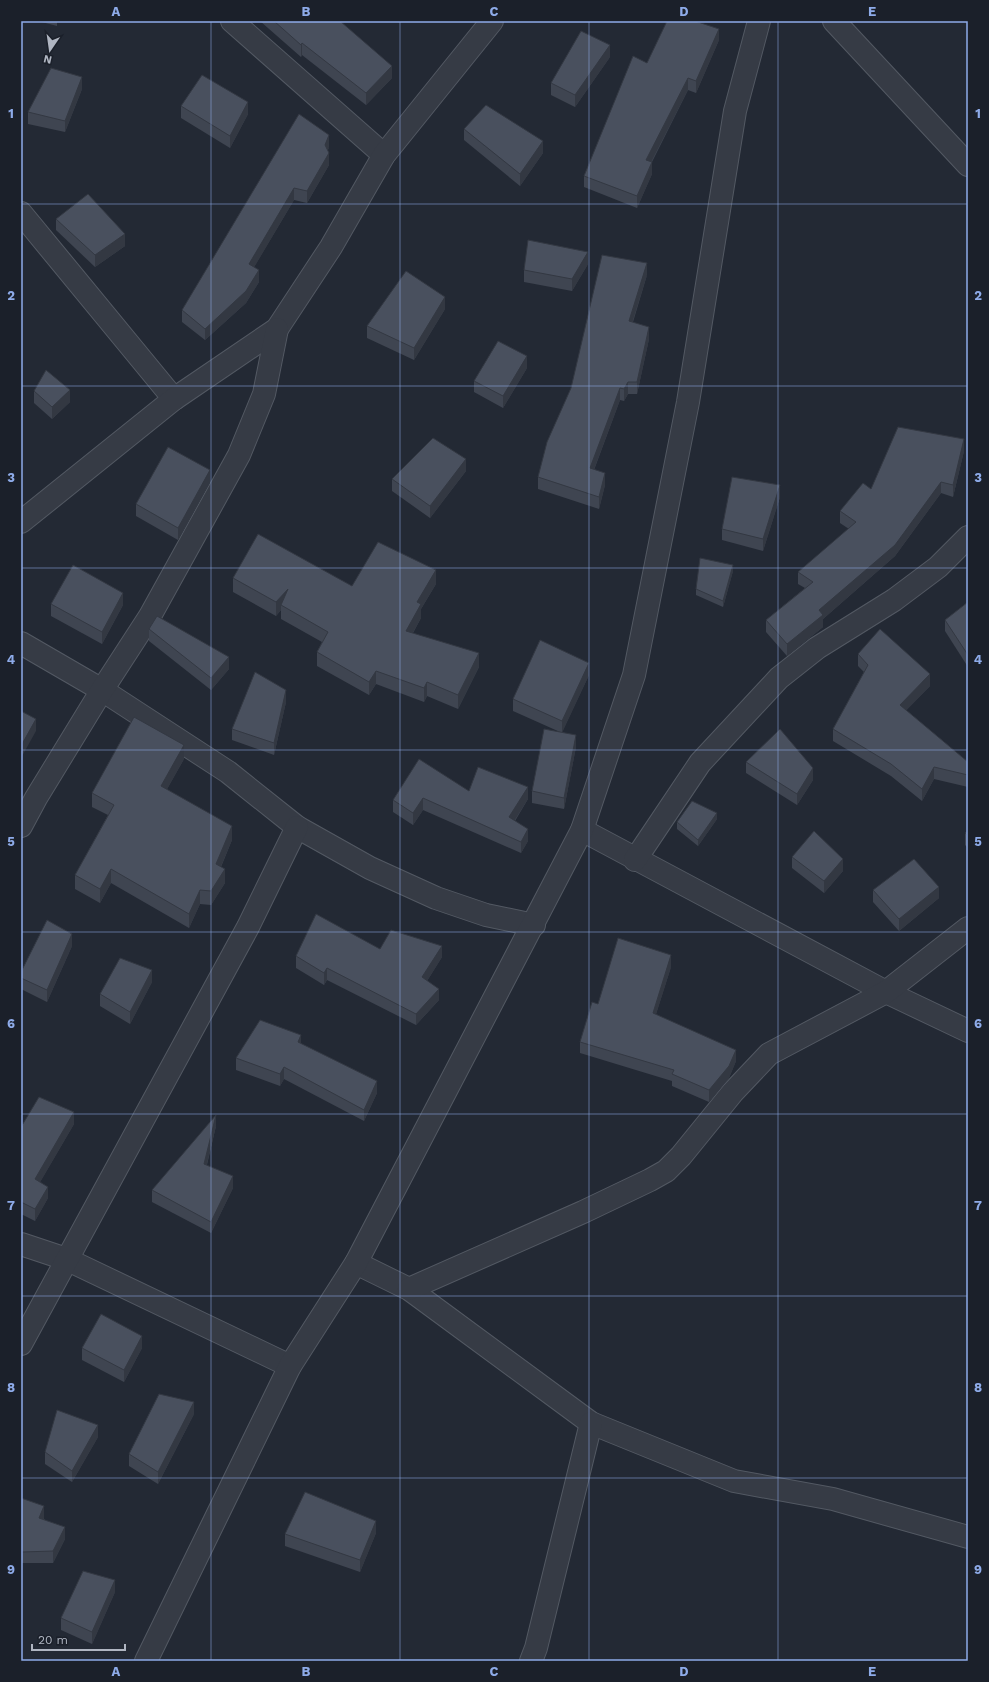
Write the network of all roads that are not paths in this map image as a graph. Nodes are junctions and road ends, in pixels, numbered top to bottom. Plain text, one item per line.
1 (232, 21) edge
2 (492, 21) edge
3 (759, 21) edge
4 (834, 21) edge
5 (384, 155) junction
6 (968, 166) edge
7 (21, 213) edge
8 (277, 328) junction
9 (174, 399) junction
10 (21, 522) edge
11 (968, 537) edge
12 (21, 644) edge
13 (102, 690) junction
14 (21, 826) edge
15 (297, 826) junction
16 (582, 830) junction
17 (636, 860) junction
18 (534, 924) junction
19 (968, 928) edge
20 (886, 992) junction
21 (968, 1031) edge
22 (21, 1244) edge
23 (66, 1259) junction
24 (356, 1262) junction
25 (409, 1289) junction
26 (21, 1344) edge
27 (290, 1366) junction
28 (591, 1423) junction
29 (968, 1537) edge
30 (146, 1661) edge
31 (531, 1661) edge

1 - 5 street
2 - 5 street
3 - 16 street
4 - 6 street
5 - 8 street
7 - 9 street
8 - 9 street
8 - 13 street
9 - 10 street
11 - 17 street
12 - 13 street
13 - 14 street
13 - 15 street
15 - 18 street
15 - 23 street
16 - 17 street
16 - 18 street
17 - 20 street
18 - 24 street
19 - 20 street
20 - 21 street
20 - 25 street
22 - 23 street
23 - 26 street
23 - 27 street
24 - 25 street
24 - 27 street
25 - 28 street
27 - 30 street
28 - 29 street
28 - 31 street

